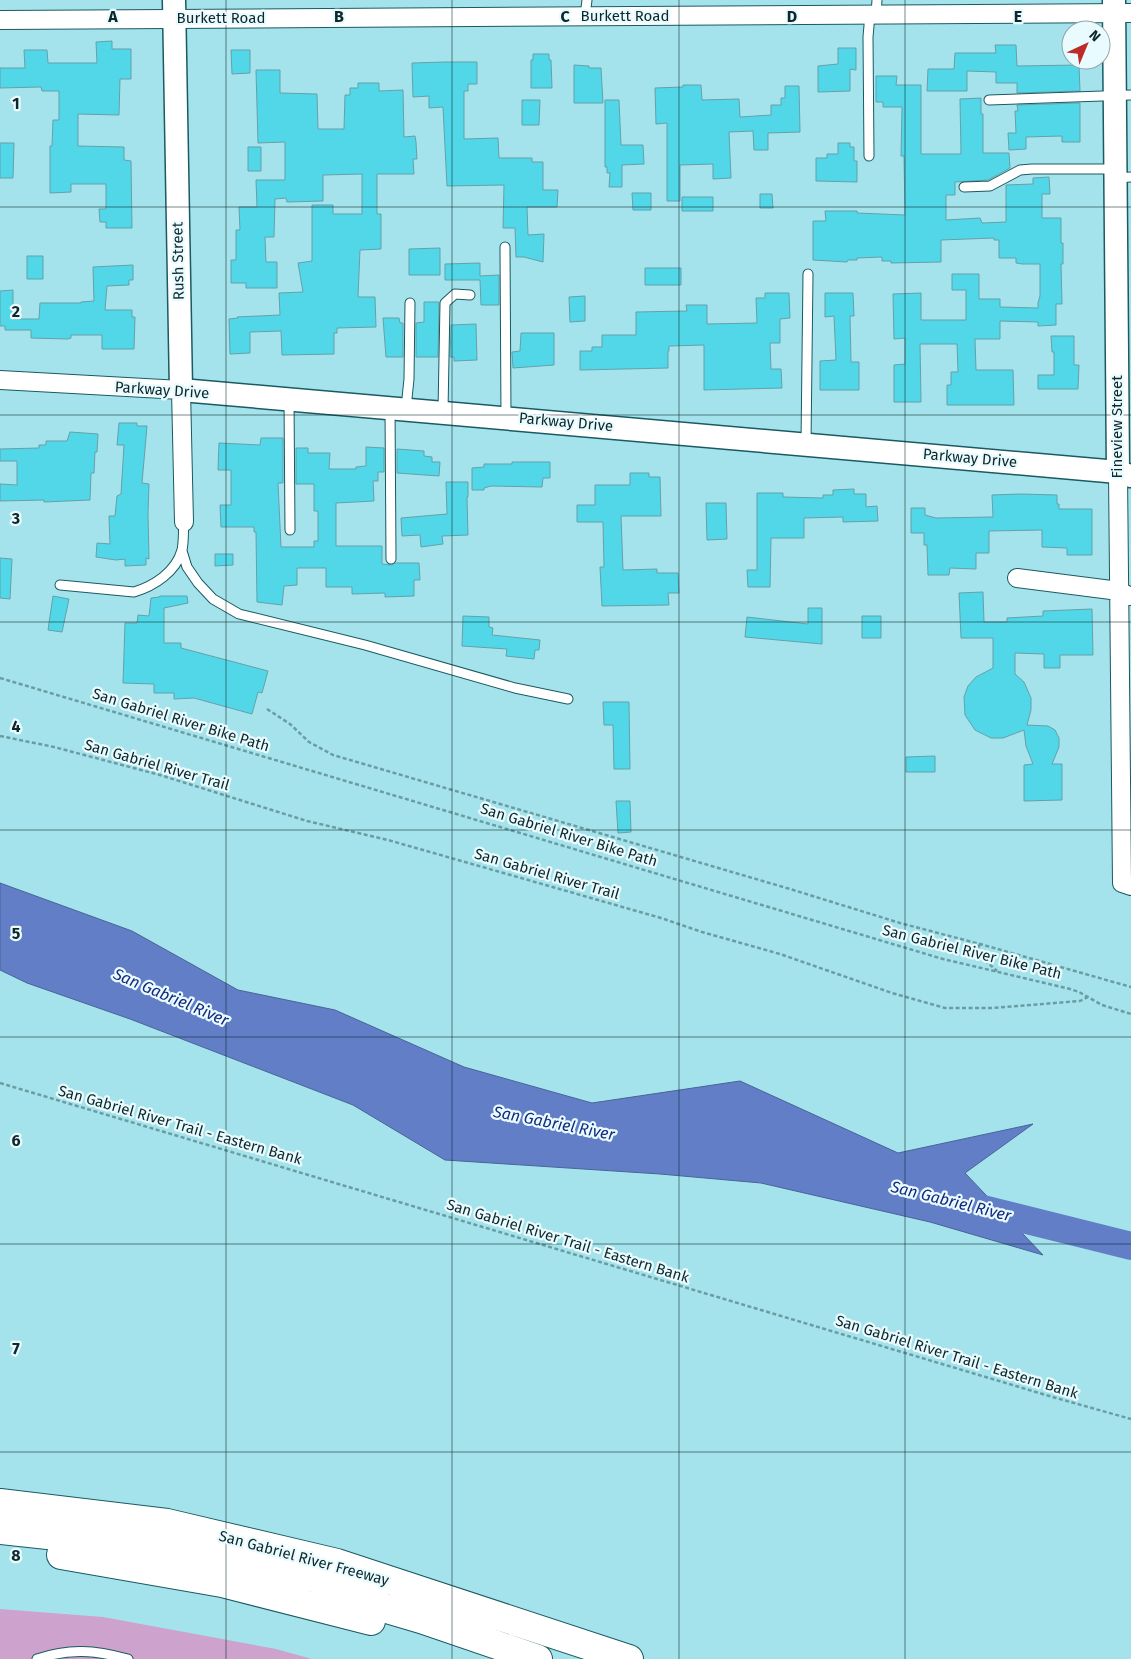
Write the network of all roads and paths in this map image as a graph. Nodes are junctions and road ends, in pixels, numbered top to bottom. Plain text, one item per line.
1 (586, 8) edge
2 (174, 9) edge
3 (1120, 9) edge
4 (874, 10) edge
5 (0, 20) edge
6 (1123, 95) edge
7 (989, 100) dead end
8 (869, 156) dead end
9 (1121, 175) edge
10 (964, 186) dead end
11 (505, 247) dead end
12 (808, 274) dead end
13 (470, 295) dead end
14 (410, 303) dead end
15 (0, 380) edge
16 (181, 390) junction
17 (289, 399) junction
18 (398, 408) junction
19 (443, 411) junction
20 (506, 417) junction
21 (806, 444) junction
22 (1124, 474) edge
23 (184, 522) joint
24 (290, 530) dead end
25 (182, 551) junction
26 (391, 559) dead end
27 (1017, 578) dead end
28 (60, 585) dead end
29 (1125, 594) edge
30 (0, 678) edge
31 (568, 699) dead end
32 (267, 709) dead end
33 (0, 736) edge
34 (1126, 884) edge
35 (980, 944) junction
36 (1000, 973) junction
37 (1131, 987) edge
38 (1088, 997) junction
39 (1131, 1014) edge
40 (0, 1082) edge
41 (1131, 1419) edge
42 (0, 1502) edge
43 (0, 1520) edge
44 (0, 1530) edge
45 (0, 1548) edge
46 (37, 1659) edge
47 (128, 1659) edge
48 (487, 1659) edge
49 (538, 1659) edge
50 (570, 1659) edge
51 (629, 1659) edge

1 - 2 street, Burkett Road
1 - 4 street, Burkett Road
2 - 5 street, Burkett Road
2 - 16 street, Rush Street
3 - 4 street, Burkett Road
3 - 6 street, Fineview Street
4 - 8 lane
6 - 7 lane
6 - 9 street, Fineview Street
9 - 10 lane
9 - 22 street, Fineview Street
11 - 20 lane
12 - 21 lane
13 - 19 lane
14 - 18 lane
15 - 16 street, Parkway Drive
16 - 17 street, Parkway Drive
16 - 23 street, Rush Street
17 - 18 street, Parkway Drive
17 - 24 lane
18 - 19 street, Parkway Drive
18 - 26 lane
19 - 20 street, Parkway Drive
20 - 21 street, Parkway Drive
21 - 22 street, Parkway Drive
22 - 29 street, Fineview Street
23 - 25 lane
25 - 28 lane
25 - 31 lane
27 - 29 street
29 - 34 street, Fineview Street
30 - 36 path, San Gabriel River Bike Path
32 - 35 path
33 - 38 path, San Gabriel River Trail
35 - 36 path
35 - 37 path
36 - 38 path, San Gabriel River Bike Path
38 - 39 path, San Gabriel River Bike Path
40 - 41 path, San Gabriel River Trail - Eastern Bank
42 - 51 highway, San Gabriel River Freeway
43 - 50 highway
44 - 49 highway
45 - 48 highway
46 - 47 lane

